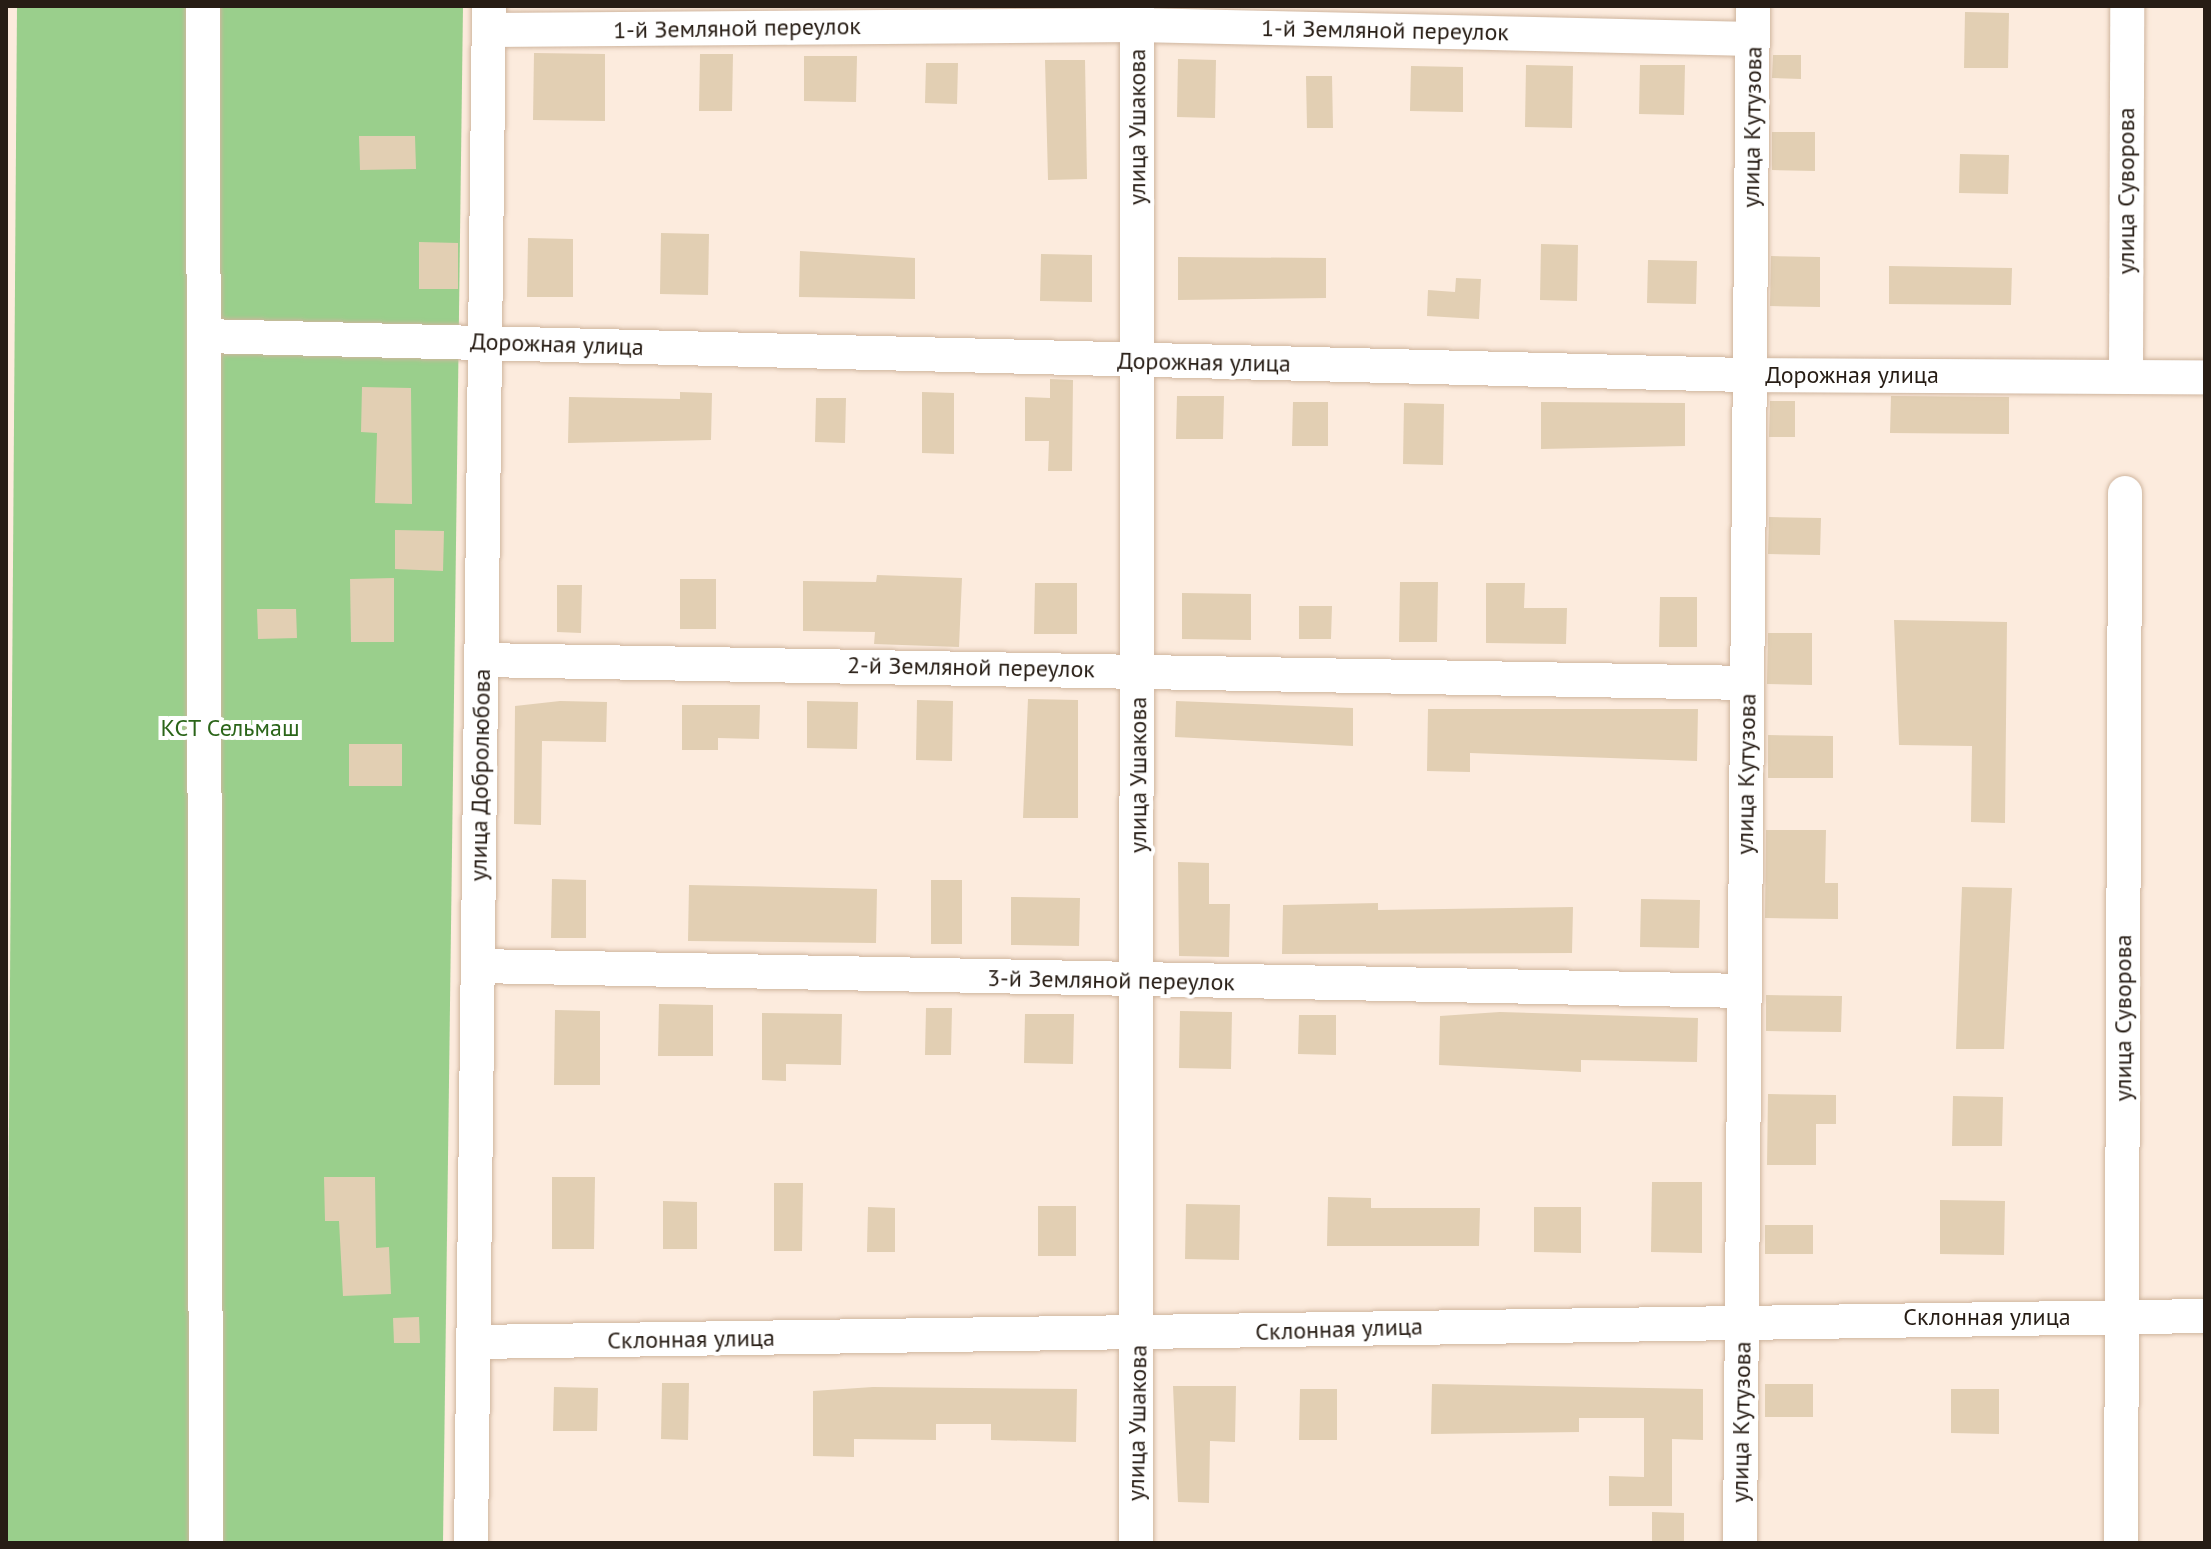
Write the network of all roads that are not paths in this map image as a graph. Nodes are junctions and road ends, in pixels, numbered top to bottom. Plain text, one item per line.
1 (203, 6) edge
2 (2127, 6) edge
3 (1137, 15) edge
4 (489, 18) edge
5 (1753, 22) edge
6 (204, 336) junction
7 (485, 342) junction
8 (1138, 360) junction
9 (1750, 375) junction
10 (2126, 377) junction
11 (2205, 377) edge
12 (2125, 493) dead end
13 (482, 660) junction
14 (1138, 669) junction
15 (1747, 683) junction
16 (478, 966) junction
17 (1138, 981) junction
18 (1744, 991) junction
19 (2122, 1316) junction
20 (2205, 1316) edge
21 (1742, 1318) junction
22 (1138, 1334) junction
23 (474, 1342) junction
24 (206, 1543) edge
25 (471, 1543) edge
26 (1136, 1543) edge
27 (1740, 1543) edge
28 (2121, 1543) edge

1 - 6 street
2 - 10 street, улица Суворова
3 - 4 street, 1-й Земляной переулок
3 - 5 street, 1-й Земляной переулок
3 - 8 street, улица Ушакова
4 - 7 street, улица Добролюбова
5 - 9 street, улица Кутузова
6 - 7 street, Дорожная улица
6 - 24 street
7 - 8 street, Дорожная улица
7 - 13 street, улица Добролюбова
8 - 9 street, Дорожная улица
8 - 14 street, улица Ушакова
9 - 10 street, Дорожная улица
9 - 15 street, улица Кутузова
10 - 11 street, Дорожная улица
12 - 19 street, улица Суворова
13 - 14 street, 2-й Земляной переулок
13 - 16 street, улица Добролюбова
14 - 15 street, 2-й Земляной переулок
14 - 17 street, улица Ушакова
15 - 18 street, улица Кутузова
16 - 17 street, 3-й Земляной переулок
16 - 23 street, улица Добролюбова
17 - 18 street, 3-й Земляной переулок
17 - 22 street, улица Ушакова
18 - 21 street, улица Кутузова
19 - 20 street, Склонная улица
19 - 21 street, Склонная улица
19 - 28 street, улица Суворова
21 - 22 street, Склонная улица
21 - 27 street, улица Кутузова
22 - 23 street, Склонная улица
22 - 26 street, улица Ушакова
23 - 25 street, улица Добролюбова

